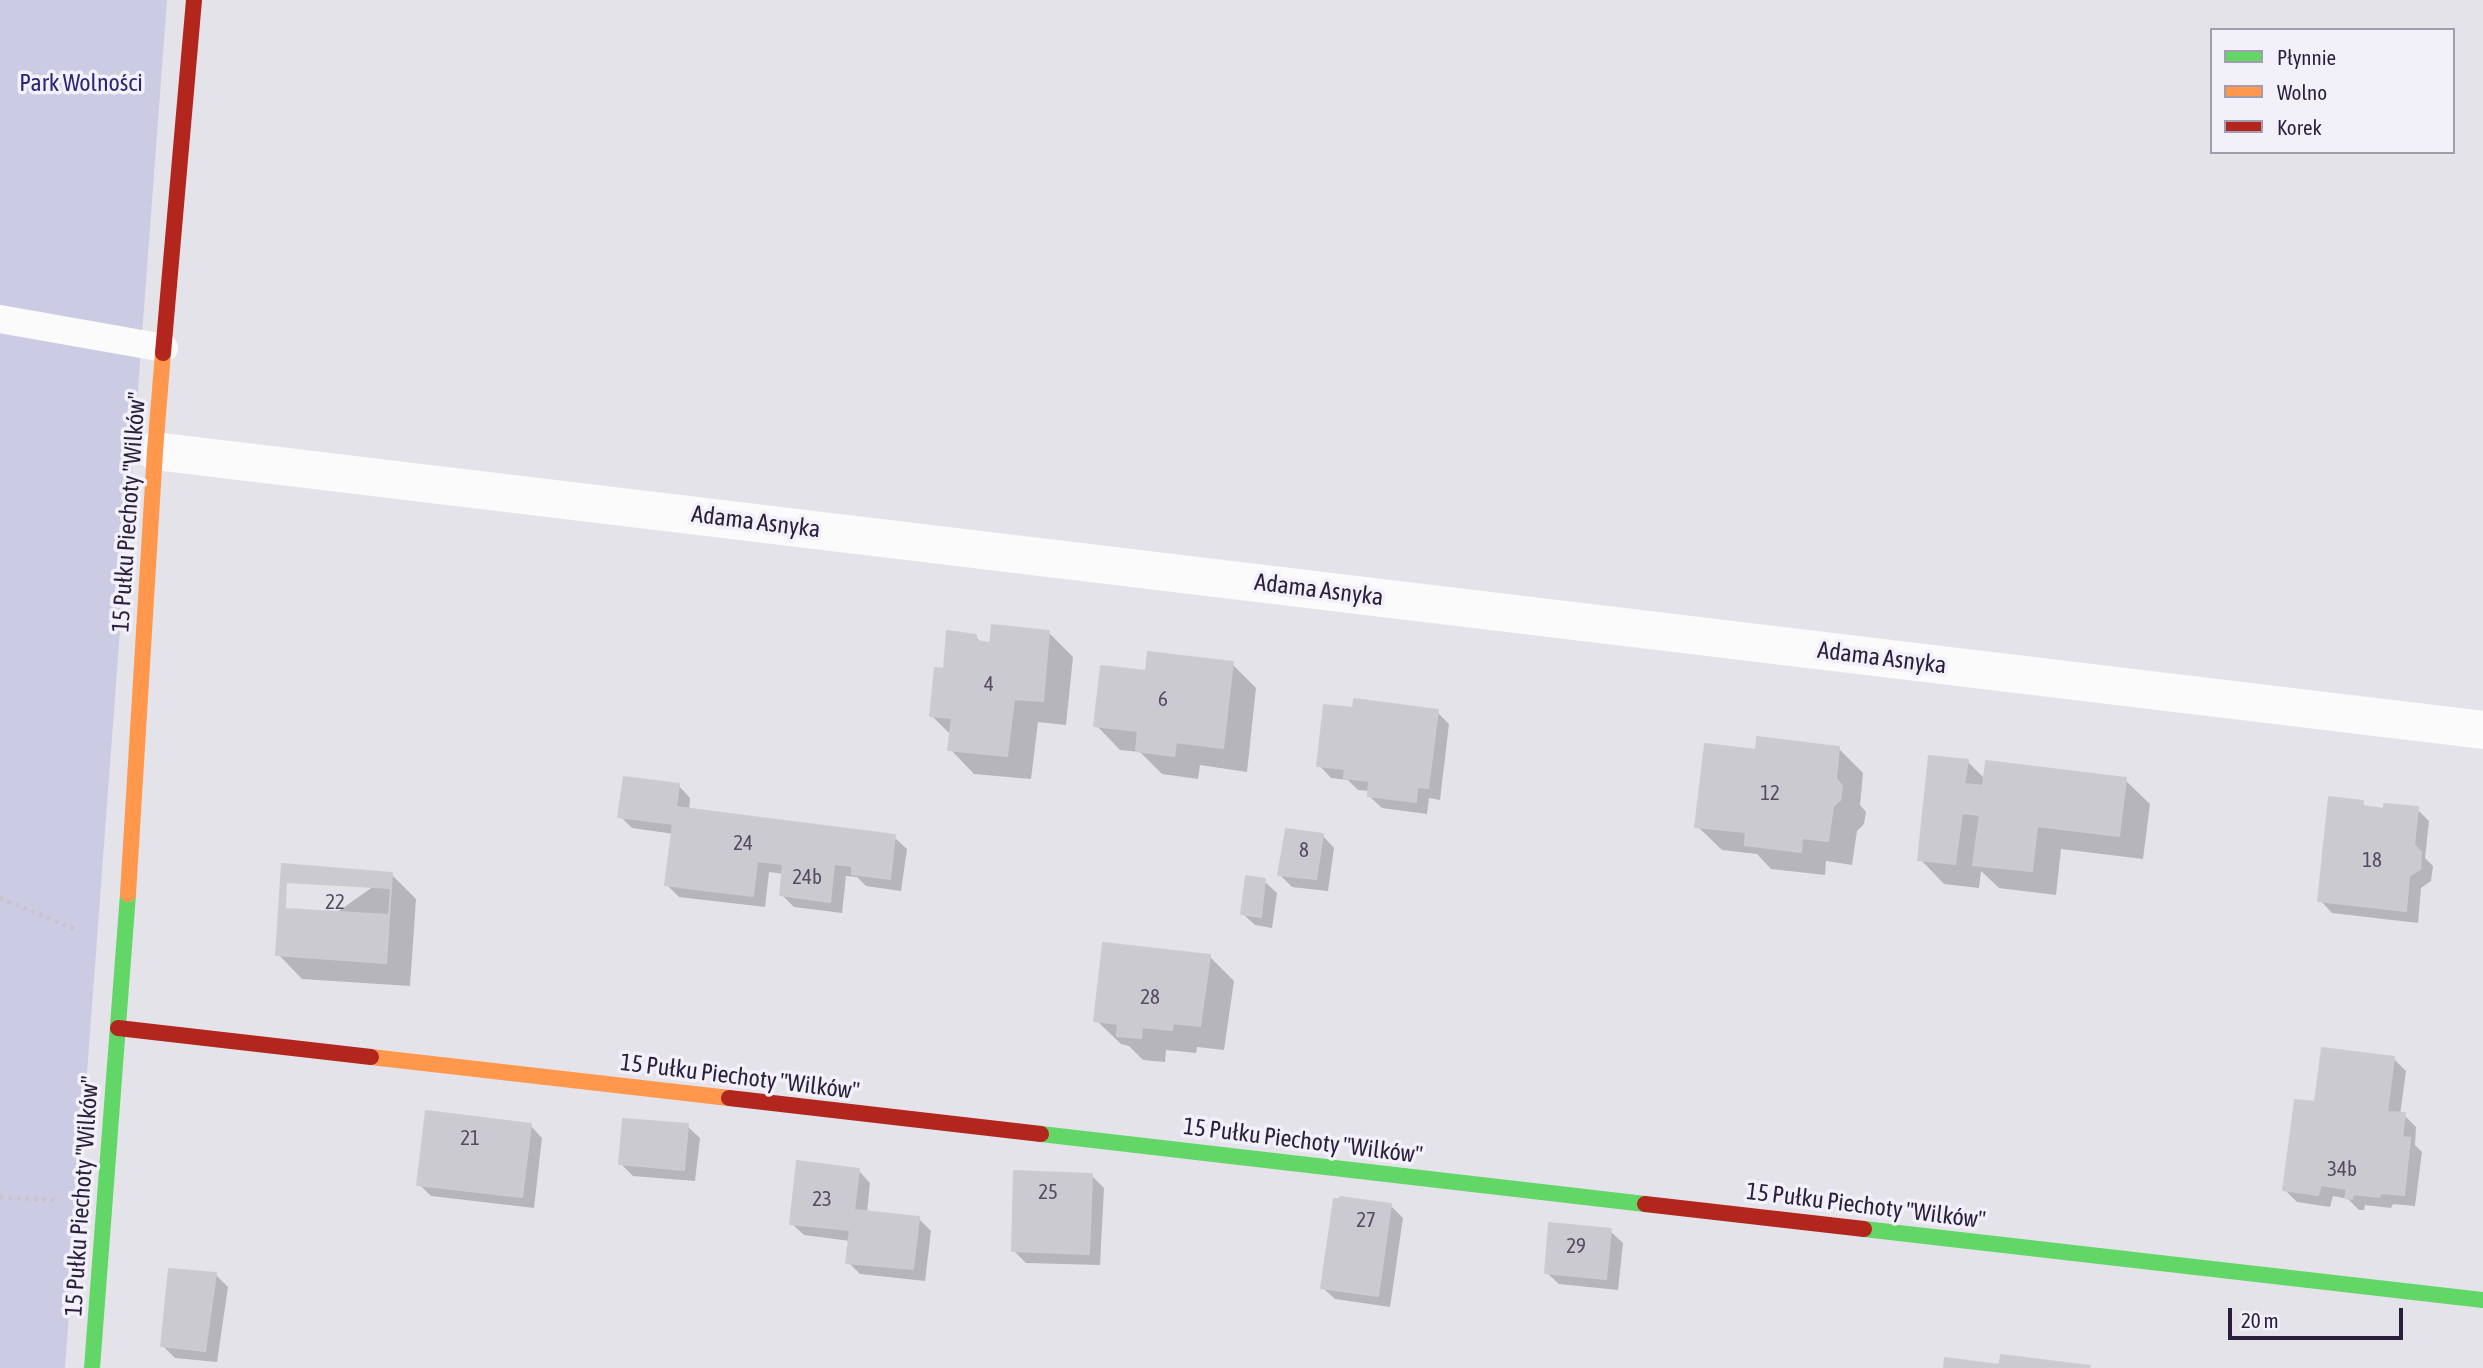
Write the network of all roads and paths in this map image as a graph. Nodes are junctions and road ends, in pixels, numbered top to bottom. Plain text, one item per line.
1 (194, 0) edge
2 (0, 319) edge
3 (164, 348) junction
4 (155, 450) junction
5 (2483, 730) edge
6 (0, 898) edge
7 (125, 950) junction
8 (118, 1028) junction
9 (2483, 1300) edge
10 (92, 1368) edge

1 - 3 street, 15 Pułku Piechoty "Wilków"
2 - 3 lane
3 - 4 street, 15 Pułku Piechoty "Wilków"
4 - 5 street, Adama Asnyka
4 - 7 street, 15 Pułku Piechoty "Wilków"
6 - 7 path
7 - 8 street, 15 Pułku Piechoty "Wilków"
8 - 9 street, 15 Pułku Piechoty "Wilków"
8 - 10 street, 15 Pułku Piechoty "Wilków"

